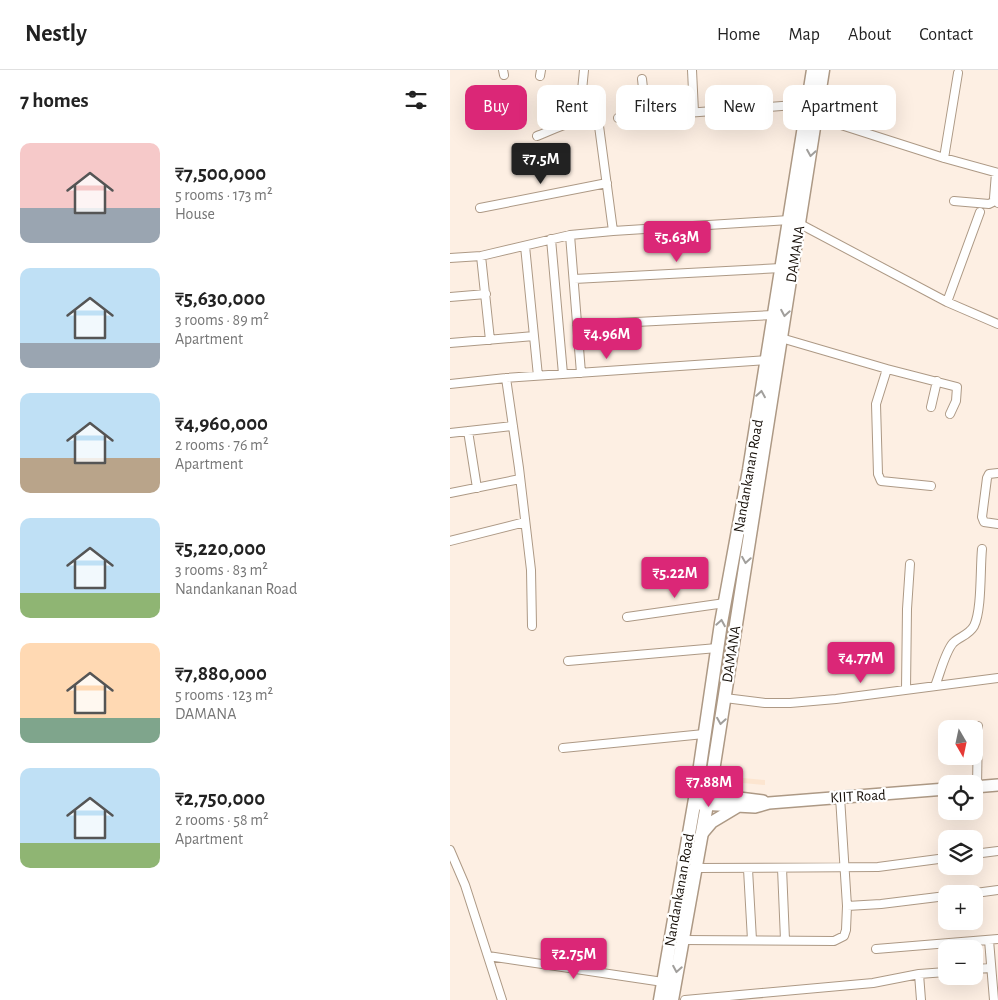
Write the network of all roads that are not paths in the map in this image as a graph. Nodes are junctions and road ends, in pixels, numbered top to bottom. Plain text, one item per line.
1 (584, 70) edge
2 (692, 70) edge
3 (813, 70) edge
4 (823, 70) edge
5 (958, 73) dead end
6 (642, 79) dead end
7 (583, 85) edge
8 (643, 85) edge
9 (693, 85) edge
10 (811, 85) edge
11 (821, 85) edge
12 (783, 106) edge
13 (695, 112) edge
14 (554, 130) edge
15 (600, 130) edge
16 (805, 130) edge
17 (813, 130) edge
18 (857, 130) edge
19 (537, 136) dead end
20 (944, 158) junction
21 (997, 173) edge
22 (607, 183) junction
23 (954, 201) dead end
24 (997, 202) edge
25 (480, 208) dead end
26 (980, 212) dead end
27 (794, 222) junction
28 (613, 230) junction
29 (570, 235) junction
30 (551, 240) junction
31 (525, 246) junction
32 (481, 256) junction
33 (450, 258) edge
34 (781, 268) junction
35 (574, 279) junction
36 (486, 294) junction
37 (450, 297) edge
38 (947, 302) junction
39 (773, 315) junction
40 (998, 324) edge
41 (577, 325) junction
42 (534, 336) junction
43 (781, 338) junction
44 (490, 340) junction
45 (450, 344) edge
46 (766, 360) junction
47 (887, 369) junction
48 (581, 373) junction
49 (564, 374) junction
50 (538, 376) junction
51 (506, 378) junction
52 (937, 382) junction
53 (450, 384) edge
54 (931, 407) dead end
55 (950, 414) dead end
56 (513, 426) junction
57 (468, 431) junction
58 (450, 433) edge
59 (998, 473) edge
60 (520, 479) junction
61 (931, 486) dead end
62 (476, 488) junction
63 (450, 493) edge
64 (525, 522) junction
65 (998, 524) edge
66 (450, 541) edge
67 (982, 549) dead end
68 (910, 564) dead end
69 (725, 603) junction
70 (627, 617) dead end
71 (532, 626) dead end
72 (717, 648) junction
73 (568, 661) dead end
74 (998, 678) edge
75 (935, 686) junction
76 (906, 689) junction
77 (725, 698) junction
78 (704, 734) junction
79 (563, 748) dead end
80 (713, 771) junction
81 (998, 785) edge
82 (983, 786) edge
83 (938, 790) edge
84 (840, 797) junction
85 (702, 799) junction
86 (739, 802) junction
87 (701, 835) junction
88 (450, 850) edge
89 (998, 851) edge
90 (983, 853) edge
91 (938, 859) edge
92 (696, 868) junction
93 (782, 868) junction
94 (844, 868) junction
95 (748, 869) junction
96 (998, 890) edge
97 (983, 892) edge
98 (938, 897) edge
99 (847, 906) junction
100 (998, 939) edge
101 (683, 940) junction
102 (752, 940) junction
103 (785, 940) junction
104 (989, 940) junction
105 (876, 949) dead end
106 (488, 956) junction
107 (983, 968) edge
108 (991, 968) junction
109 (938, 973) edge
110 (919, 974) junction
111 (663, 982) junction
112 (502, 1000) edge
113 (660, 1000) edge
114 (672, 1000) edge
115 (685, 1000) edge
116 (922, 1000) edge
117 (994, 1000) edge

1 - 7 street
2 - 9 street
3 - 10 main road, Nandankanan Road
4 - 11 main road, DAMANA
5 - 20 street
6 - 8 street
12 - 13 street
14 - 19 street
15 - 22 street
16 - 27 main road, Nandankanan Road
17 -> 27 main road, DAMANA
18 - 20 street
20 - 21 street
21 - 24 street
22 - 25 street
22 - 28 street
23 - 24 street
26 - 38 street
27 - 28 street
27 - 34 main road, Nandankanan Road
27 - 38 street
27 -> 43 main road, DAMANA
28 - 29 street
29 - 30 street
29 - 35 street
30 - 31 street
30 - 49 street
31 - 32 street
31 - 42 street
32 - 33 street
32 - 36 street
34 - 35 street
34 - 39 main road, Nandankanan Road
35 - 41 street
36 - 37 street
36 - 44 street
38 - 40 street
39 - 41 street
39 - 46 main road, Nandankanan Road
41 - 48 street
42 - 44 street
42 - 50 street
43 - 47 street
43 -> 77 main road, DAMANA
44 - 45 street
46 - 48 street
69 -> 46 main road, Nandankanan Road
47 - 52 street
47 - 61 street
48 - 49 street
49 - 50 street
50 - 51 street
51 - 53 street
51 - 56 street
52 - 54 street
52 - 55 street
56 - 57 street
56 - 60 street
57 - 58 street
57 - 62 street
59 - 65 street
60 - 62 street
60 - 64 street
62 - 63 street
64 - 66 street
64 - 71 street
67 - 75 street
68 - 76 street
69 - 70 street
72 -> 69 main road, Nandankanan Road
72 - 73 street
72 - 78 main road, Nandankanan Road
74 - 75 street
75 - 76 street
76 - 77 street
77 -> 80 main road, DAMANA
78 - 79 street
78 - 85 main road, Nandankanan Road
80 - 85 main road, DAMANA
80 - 86 main road
81 - 82 main road
83 - 84 main road, KIIT Road
84 - 86 main road, KIIT Road
84 - 94 street
85 - 86 main road, KIIT Road
85 - 87 main road, DAMANA
85 - 111 main road, Nandankanan Road
86 - 87 main road
87 - 92 main road, DAMANA
88 - 106 street
89 - 90 street
91 - 94 street
92 - 95 street
92 - 101 main road, DAMANA
93 - 94 street
93 - 95 street
93 - 103 street
94 - 99 street
95 - 102 street
96 - 97 street
98 - 99 street
99 - 103 street
100 - 104 street
101 - 102 street
101 -> 114 main road, DAMANA
102 - 103 street
104 - 105 street
104 - 108 street
106 - 111 street
106 - 112 street
107 - 108 street
108 - 117 street
109 - 110 street
110 - 115 street
110 - 116 street
111 - 113 main road, Nandankanan Road

